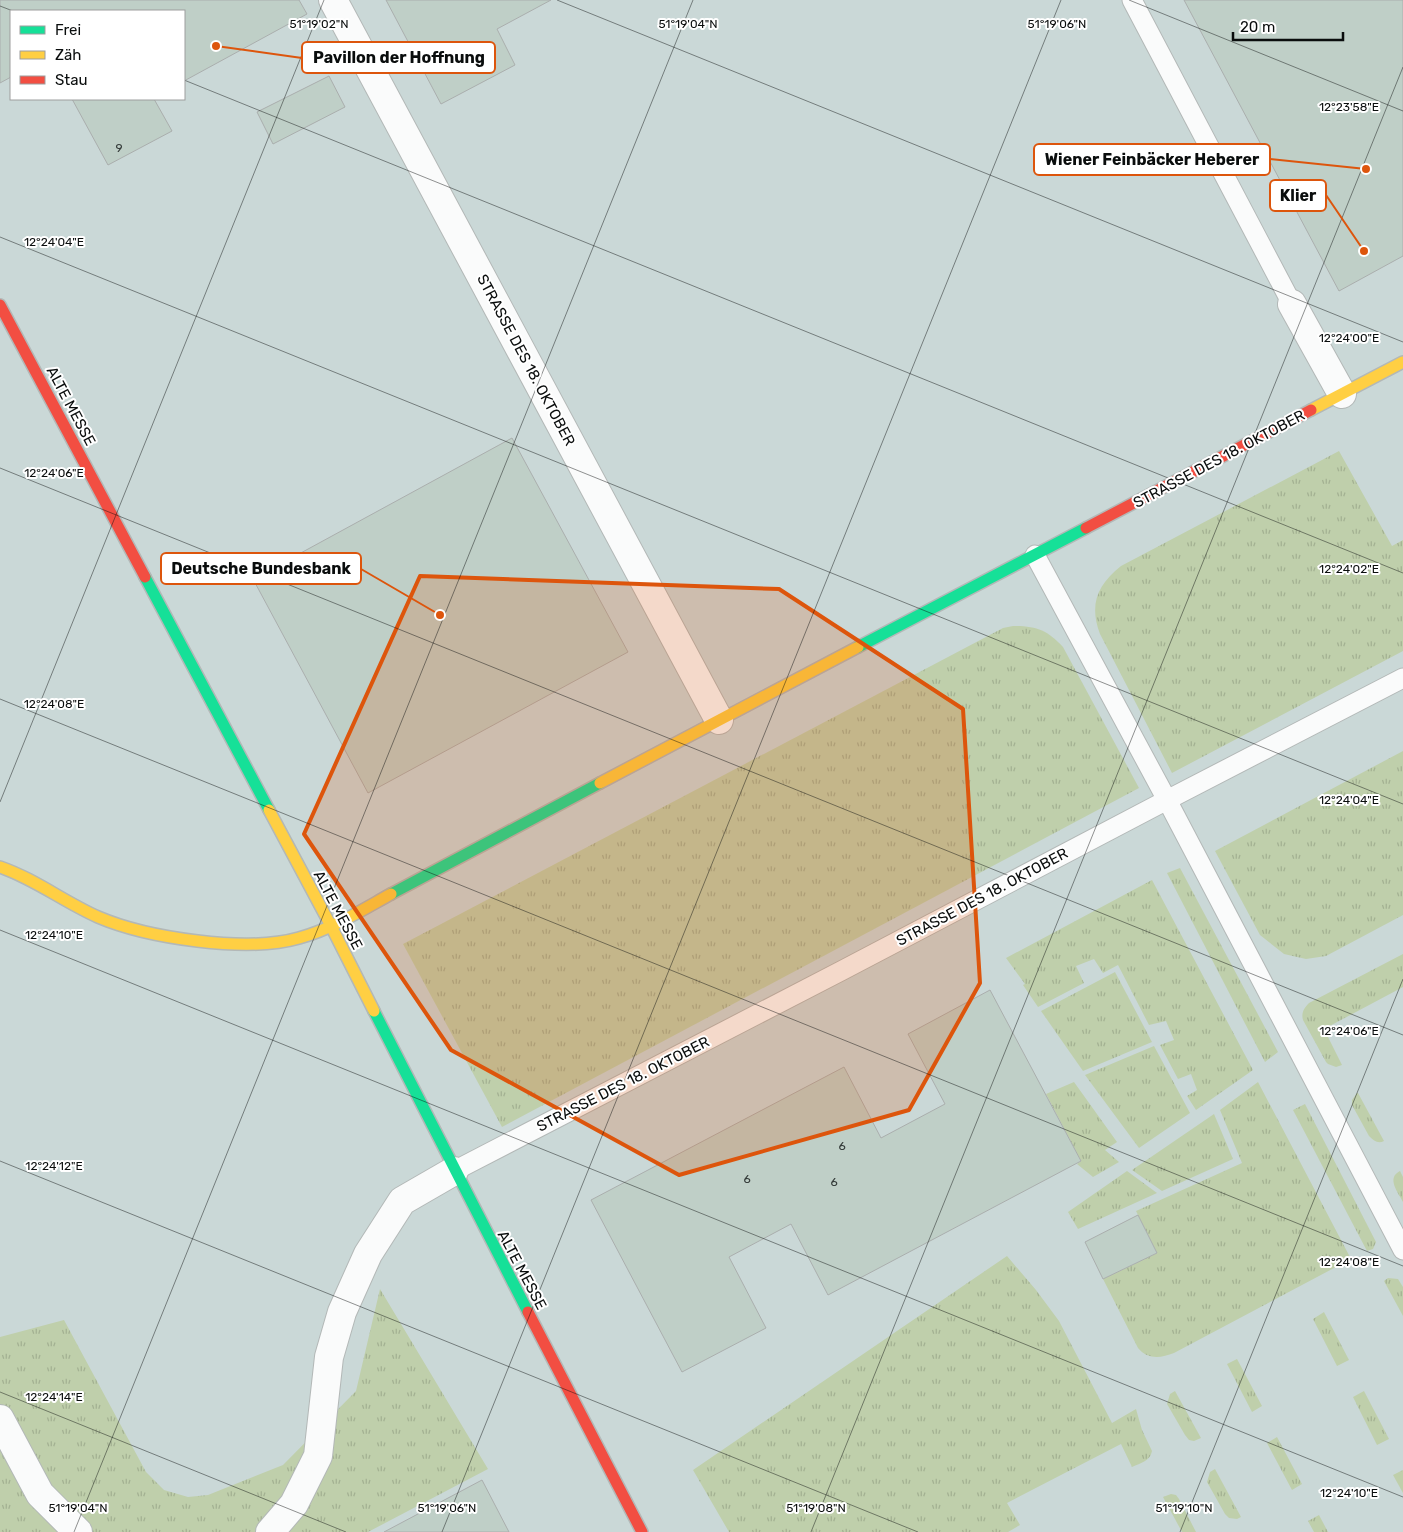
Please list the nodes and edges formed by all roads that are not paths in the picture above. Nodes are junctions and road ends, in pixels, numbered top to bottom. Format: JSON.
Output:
{"nodes":[{"id":1,"x":333,"y":0,"type":"edge"},
{"id":2,"x":1132,"y":0,"type":"edge"},
{"id":3,"x":1292,"y":304,"type":"joint"},
{"id":4,"x":0,"y":305,"type":"edge"},
{"id":5,"x":1403,"y":362,"type":"edge"},
{"id":6,"x":1342,"y":394,"type":"junction"},
{"id":7,"x":1035,"y":555,"type":"junction"},
{"id":8,"x":1403,"y":678,"type":"edge"},
{"id":9,"x":719,"y":720,"type":"junction"},
{"id":10,"x":1166,"y":800,"type":"junction"},
{"id":11,"x":0,"y":867,"type":"edge"},
{"id":12,"x":330,"y":926,"type":"junction"},
{"id":13,"x":454,"y":1171,"type":"junction"},
{"id":14,"x":1403,"y":1250,"type":"edge"},
{"id":15,"x":0,"y":1419,"type":"edge"},
{"id":16,"x":78,"y":1532,"type":"edge"},
{"id":17,"x":270,"y":1532,"type":"edge"},
{"id":18,"x":642,"y":1532,"type":"edge"}],
"edges":[{"from":1,"to":9,"type":"street","name":"STRASSE DES 18. OKTOBER"},
{"from":2,"to":3,"type":"lane"},
{"from":3,"to":6,"type":"street"},
{"from":4,"to":12,"type":"street","name":"ALTE MESSE"},
{"from":5,"to":6,"type":"street","name":"STRASSE DES 18. OKTOBER"},
{"from":6,"to":7,"type":"street","name":"STRASSE DES 18. OKTOBER"},
{"from":7,"to":9,"type":"street","name":"STRASSE DES 18. OKTOBER"},
{"from":7,"to":10,"type":"lane"},
{"from":8,"to":10,"type":"lane","name":"STRASSE DES 18. OKTOBER"},
{"from":9,"to":12,"type":"street","name":"STRASSE DES 18. OKTOBER"},
{"from":10,"to":13,"type":"lane","name":"STRASSE DES 18. OKTOBER"},
{"from":10,"to":14,"type":"lane"},
{"from":11,"to":12,"type":"street","name":"STRASSE DES 18. OKTOBER"},
{"from":12,"to":13,"type":"street","name":"ALTE MESSE"},
{"from":13,"to":17,"type":"street","name":"STRASSE DES 18. OKTOBER"},
{"from":13,"to":18,"type":"street","name":"ALTE MESSE"},
{"from":15,"to":16,"type":"street"}]}
